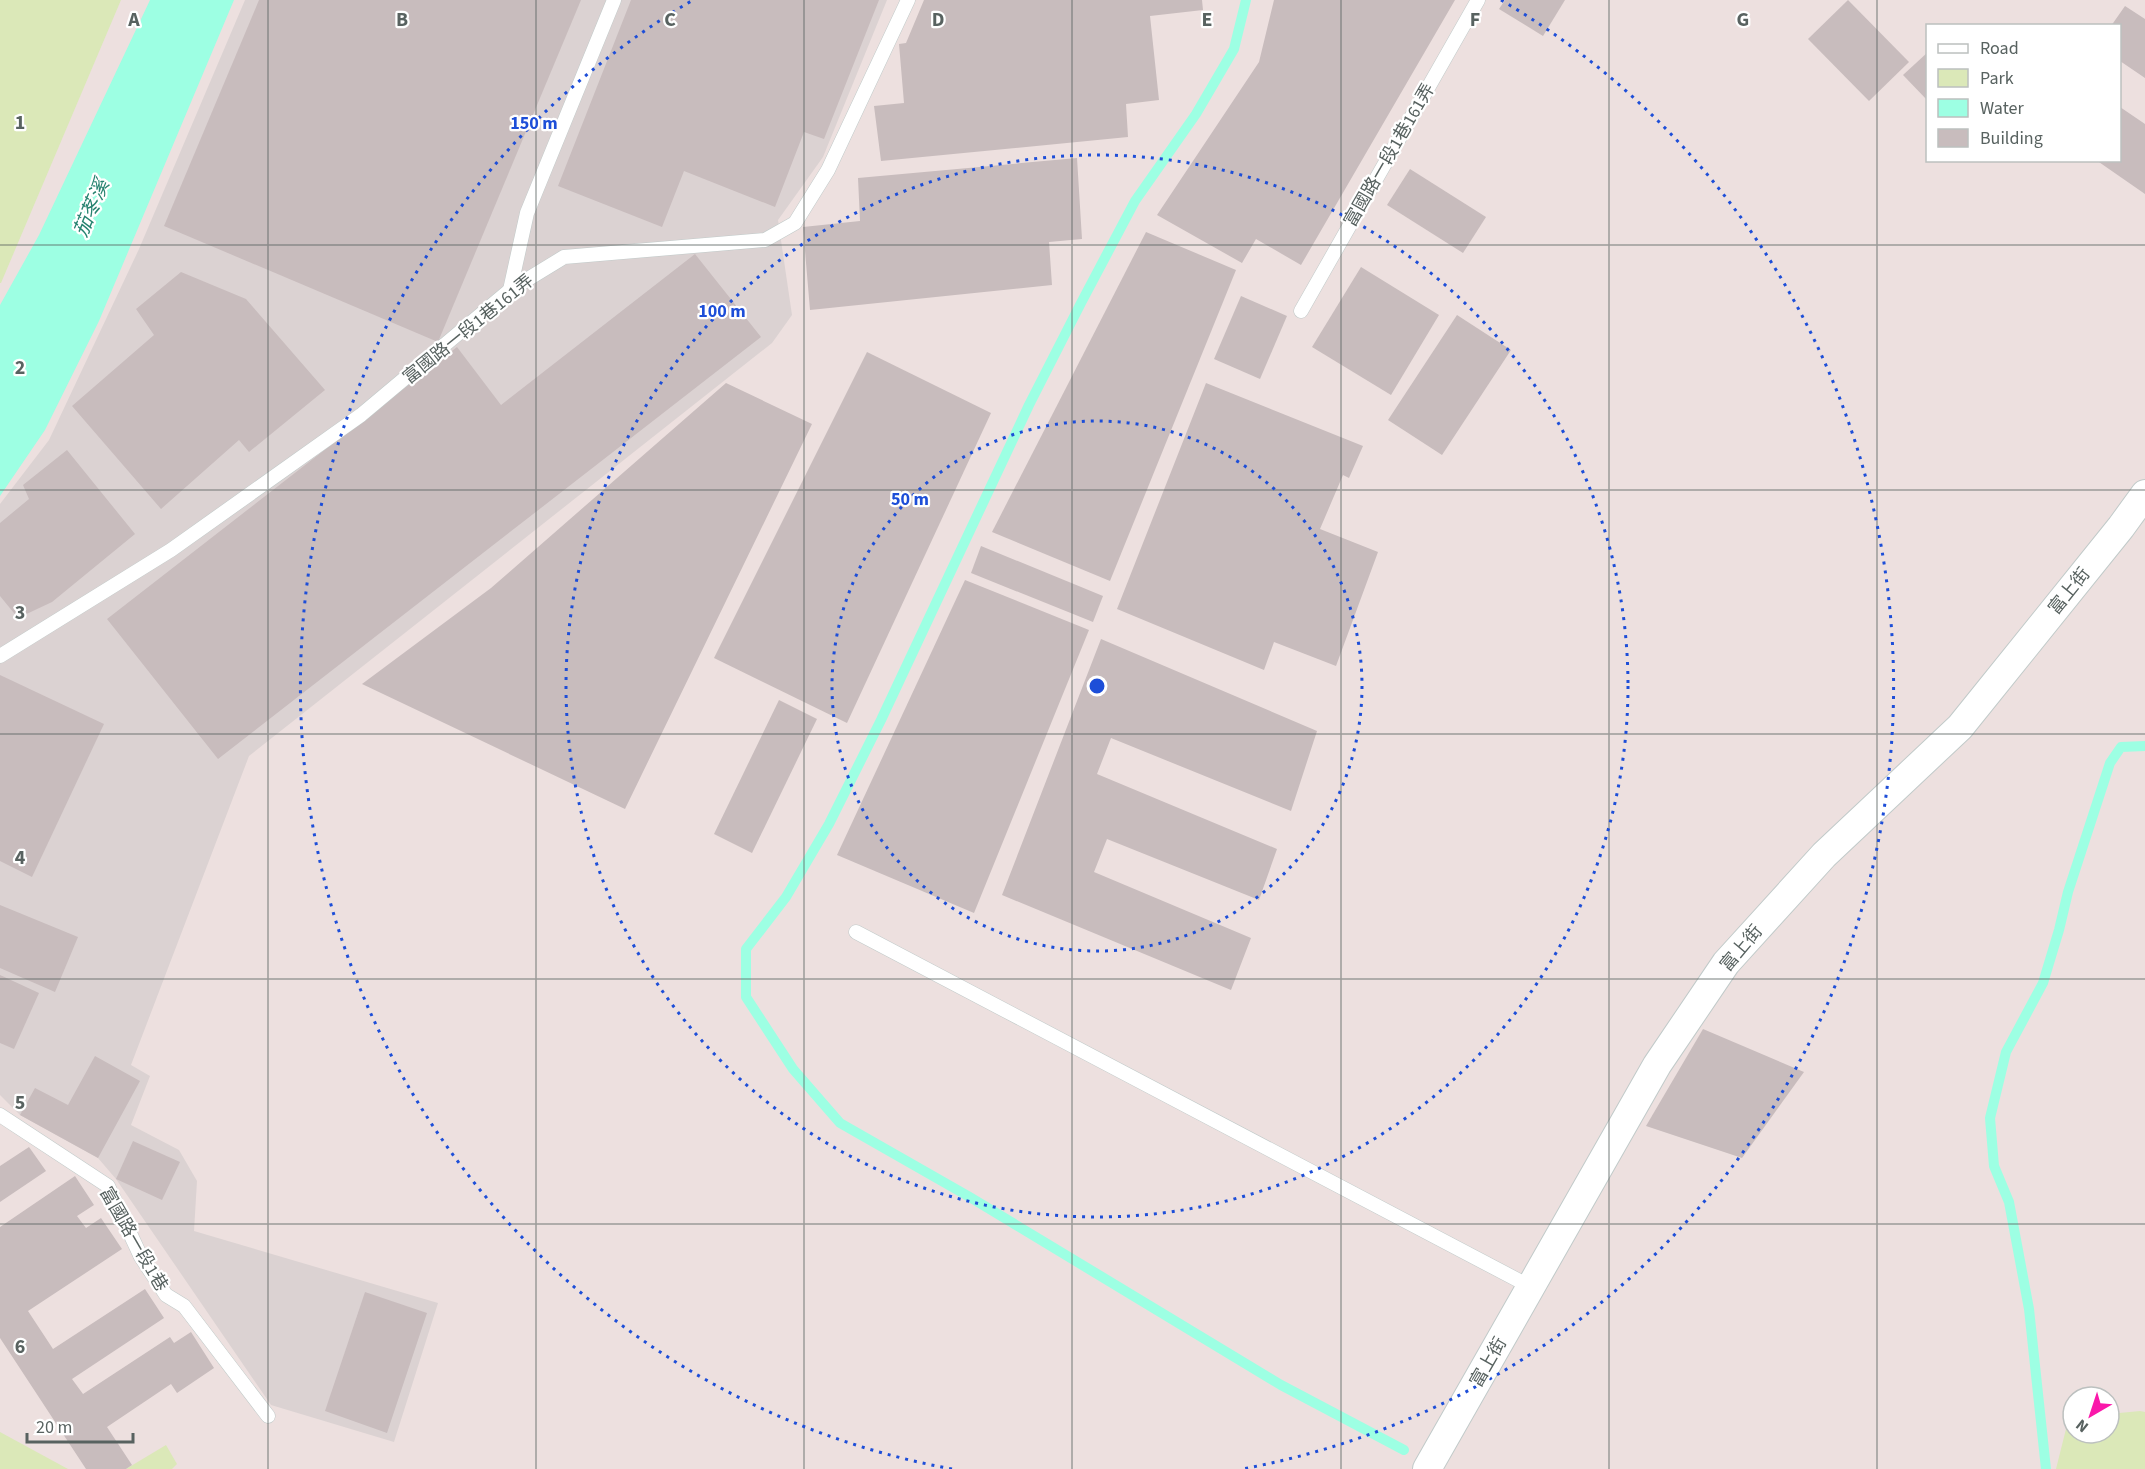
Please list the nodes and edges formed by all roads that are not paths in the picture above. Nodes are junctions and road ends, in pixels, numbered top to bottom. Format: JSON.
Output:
{"nodes":[{"id":1,"x":614,"y":0,"type":"edge"},
{"id":2,"x":908,"y":0,"type":"edge"},
{"id":3,"x":1478,"y":0,"type":"edge"},
{"id":4,"x":510,"y":290,"type":"junction"},
{"id":5,"x":1301,"y":311,"type":"dead end"},
{"id":6,"x":2145,"y":494,"type":"edge"},
{"id":7,"x":0,"y":656,"type":"edge"},
{"id":8,"x":856,"y":932,"type":"dead end"},
{"id":9,"x":0,"y":1115,"type":"edge"},
{"id":10,"x":1531,"y":1287,"type":"junction"},
{"id":11,"x":268,"y":1416,"type":"dead end"},
{"id":12,"x":1428,"y":1469,"type":"edge"}],
"edges":[{"from":1,"to":4,"type":"lane"},
{"from":2,"to":4,"type":"lane","name":"富國路一段1巷161弄"},
{"from":3,"to":5,"type":"lane","name":"富國路一段1巷161弄"},
{"from":4,"to":7,"type":"lane","name":"富國路一段1巷161弄"},
{"from":6,"to":10,"type":"street","name":"富上街"},
{"from":8,"to":10,"type":"lane"},
{"from":9,"to":11,"type":"lane","name":"富國路一段1巷"},
{"from":10,"to":12,"type":"street","name":"富上街"}]}
